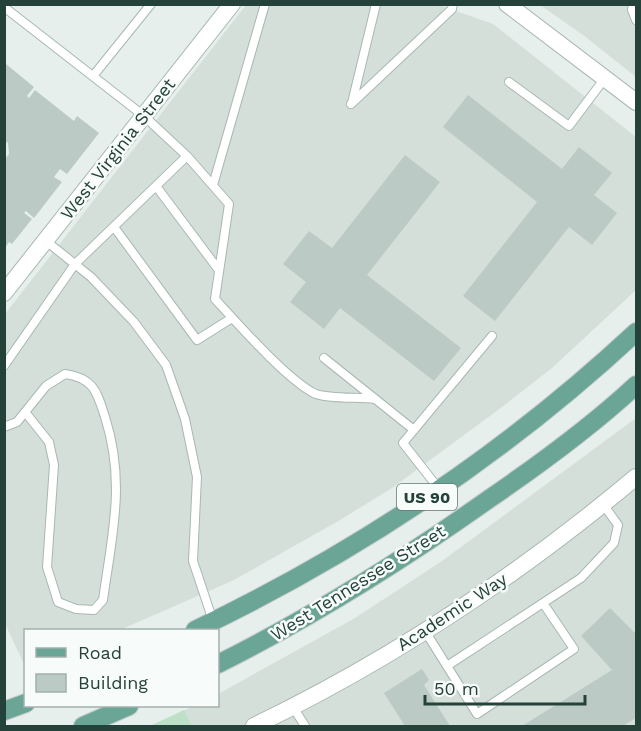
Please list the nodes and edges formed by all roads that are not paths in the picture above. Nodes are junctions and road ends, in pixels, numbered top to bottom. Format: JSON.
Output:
{"nodes":[{"id":1,"x":151,"y":4,"type":"edge"},
{"id":2,"x":231,"y":4,"type":"edge"},
{"id":3,"x":265,"y":4,"type":"edge"},
{"id":4,"x":375,"y":4,"type":"edge"},
{"id":5,"x":453,"y":4,"type":"edge"},
{"id":6,"x":507,"y":4,"type":"edge"},
{"id":7,"x":633,"y":4,"type":"edge"},
{"id":8,"x":4,"y":7,"type":"edge"},
{"id":9,"x":527,"y":11,"type":"edge"},
{"id":10,"x":636,"y":20,"type":"edge"},
{"id":11,"x":93,"y":76,"type":"junction"},
{"id":12,"x":605,"y":78,"type":"junction"},
{"id":13,"x":509,"y":82,"type":"dead end"},
{"id":14,"x":636,"y":102,"type":"edge"},
{"id":15,"x":144,"y":116,"type":"junction"},
{"id":16,"x":187,"y":156,"type":"junction"},
{"id":17,"x":213,"y":185,"type":"junction"},
{"id":18,"x":156,"y":186,"type":"junction"},
{"id":19,"x":114,"y":227,"type":"junction"},
{"id":20,"x":46,"y":241,"type":"junction"},
{"id":21,"x":75,"y":264,"type":"junction"},
{"id":22,"x":218,"y":269,"type":"junction"},
{"id":23,"x":4,"y":293,"type":"edge"},
{"id":24,"x":232,"y":318,"type":"junction"},
{"id":25,"x":636,"y":332,"type":"edge"},
{"id":26,"x":492,"y":336,"type":"dead end"},
{"id":27,"x":324,"y":358,"type":"dead end"},
{"id":28,"x":4,"y":366,"type":"edge"},
{"id":29,"x":636,"y":385,"type":"edge"},
{"id":30,"x":375,"y":399,"type":"junction"},
{"id":31,"x":25,"y":412,"type":"junction"},
{"id":32,"x":4,"y":427,"type":"edge"},
{"id":33,"x":414,"y":430,"type":"junction"},
{"id":34,"x":636,"y":477,"type":"edge"},
{"id":35,"x":439,"y":489,"type":"junction"},
{"id":36,"x":603,"y":504,"type":"junction"},
{"id":37,"x":543,"y":603,"type":"junction"},
{"id":38,"x":214,"y":621,"type":"junction"},
{"id":39,"x":197,"y":629,"type":"edge"},
{"id":40,"x":425,"y":631,"type":"junction"},
{"id":41,"x":219,"y":663,"type":"edge"},
{"id":42,"x":447,"y":666,"type":"junction"},
{"id":43,"x":24,"y":703,"type":"edge"},
{"id":44,"x":125,"y":707,"type":"edge"},
{"id":45,"x":293,"y":707,"type":"junction"},
{"id":46,"x":4,"y":711,"type":"edge"},
{"id":47,"x":83,"y":726,"type":"edge"},
{"id":48,"x":254,"y":726,"type":"edge"},
{"id":49,"x":305,"y":726,"type":"edge"}],
"edges":[{"from":1,"to":11,"type":"lane"},
{"from":2,"to":15,"type":"street","name":"West Virginia Street"},
{"from":3,"to":17,"type":"lane"},
{"from":4,"to":5,"type":"lane"},
{"from":6,"to":9,"type":"street"},
{"from":7,"to":10,"type":"lane"},
{"from":8,"to":11,"type":"lane"},
{"from":9,"to":12,"type":"street"},
{"from":11,"to":15,"type":"lane"},
{"from":12,"to":13,"type":"lane"},
{"from":12,"to":14,"type":"street"},
{"from":15,"to":16,"type":"lane"},
{"from":15,"to":20,"type":"street","name":"West Virginia Street"},
{"from":16,"to":17,"type":"lane"},
{"from":16,"to":18,"type":"lane"},
{"from":17,"to":22,"type":"lane"},
{"from":18,"to":19,"type":"lane"},
{"from":18,"to":22,"type":"lane"},
{"from":19,"to":21,"type":"lane"},
{"from":19,"to":24,"type":"lane"},
{"from":20,"to":21,"type":"lane"},
{"from":20,"to":23,"type":"street","name":"West Virginia Street"},
{"from":21,"to":28,"type":"lane"},
{"from":21,"to":38,"type":"lane"},
{"from":22,"to":24,"type":"lane"},
{"from":24,"to":30,"type":"lane"},
{"from":25,"to":35,"type":"main road","name":"West Tennessee Street","number":"US 90"},
{"from":26,"to":33,"type":"lane"},
{"from":27,"to":30,"type":"lane"},
{"from":29,"to":41,"type":"main road","name":"West Tennessee Street","number":"US 90"},
{"from":30,"to":33,"type":"lane"},
{"from":31,"to":31,"type":"lane"},
{"from":31,"to":32,"type":"lane"},
{"from":33,"to":35,"type":"lane"},
{"from":34,"to":36,"type":"street","name":"Academic Way"},
{"from":35,"to":38,"type":"main road","name":"West Tennessee Street","number":"US 90"},
{"from":36,"to":37,"type":"lane"},
{"from":36,"to":40,"type":"street","name":"Academic Way"},
{"from":37,"to":42,"type":"lane"},
{"from":37,"to":42,"type":"lane"},
{"from":38,"to":39,"type":"main road","name":"West Tennessee Street","number":"US 90"},
{"from":40,"to":42,"type":"lane"},
{"from":40,"to":45,"type":"street","name":"Academic Way"},
{"from":43,"to":46,"type":"main road"},
{"from":44,"to":47,"type":"main road"},
{"from":45,"to":48,"type":"street","name":"Academic Way"},
{"from":45,"to":49,"type":"lane"}]}
